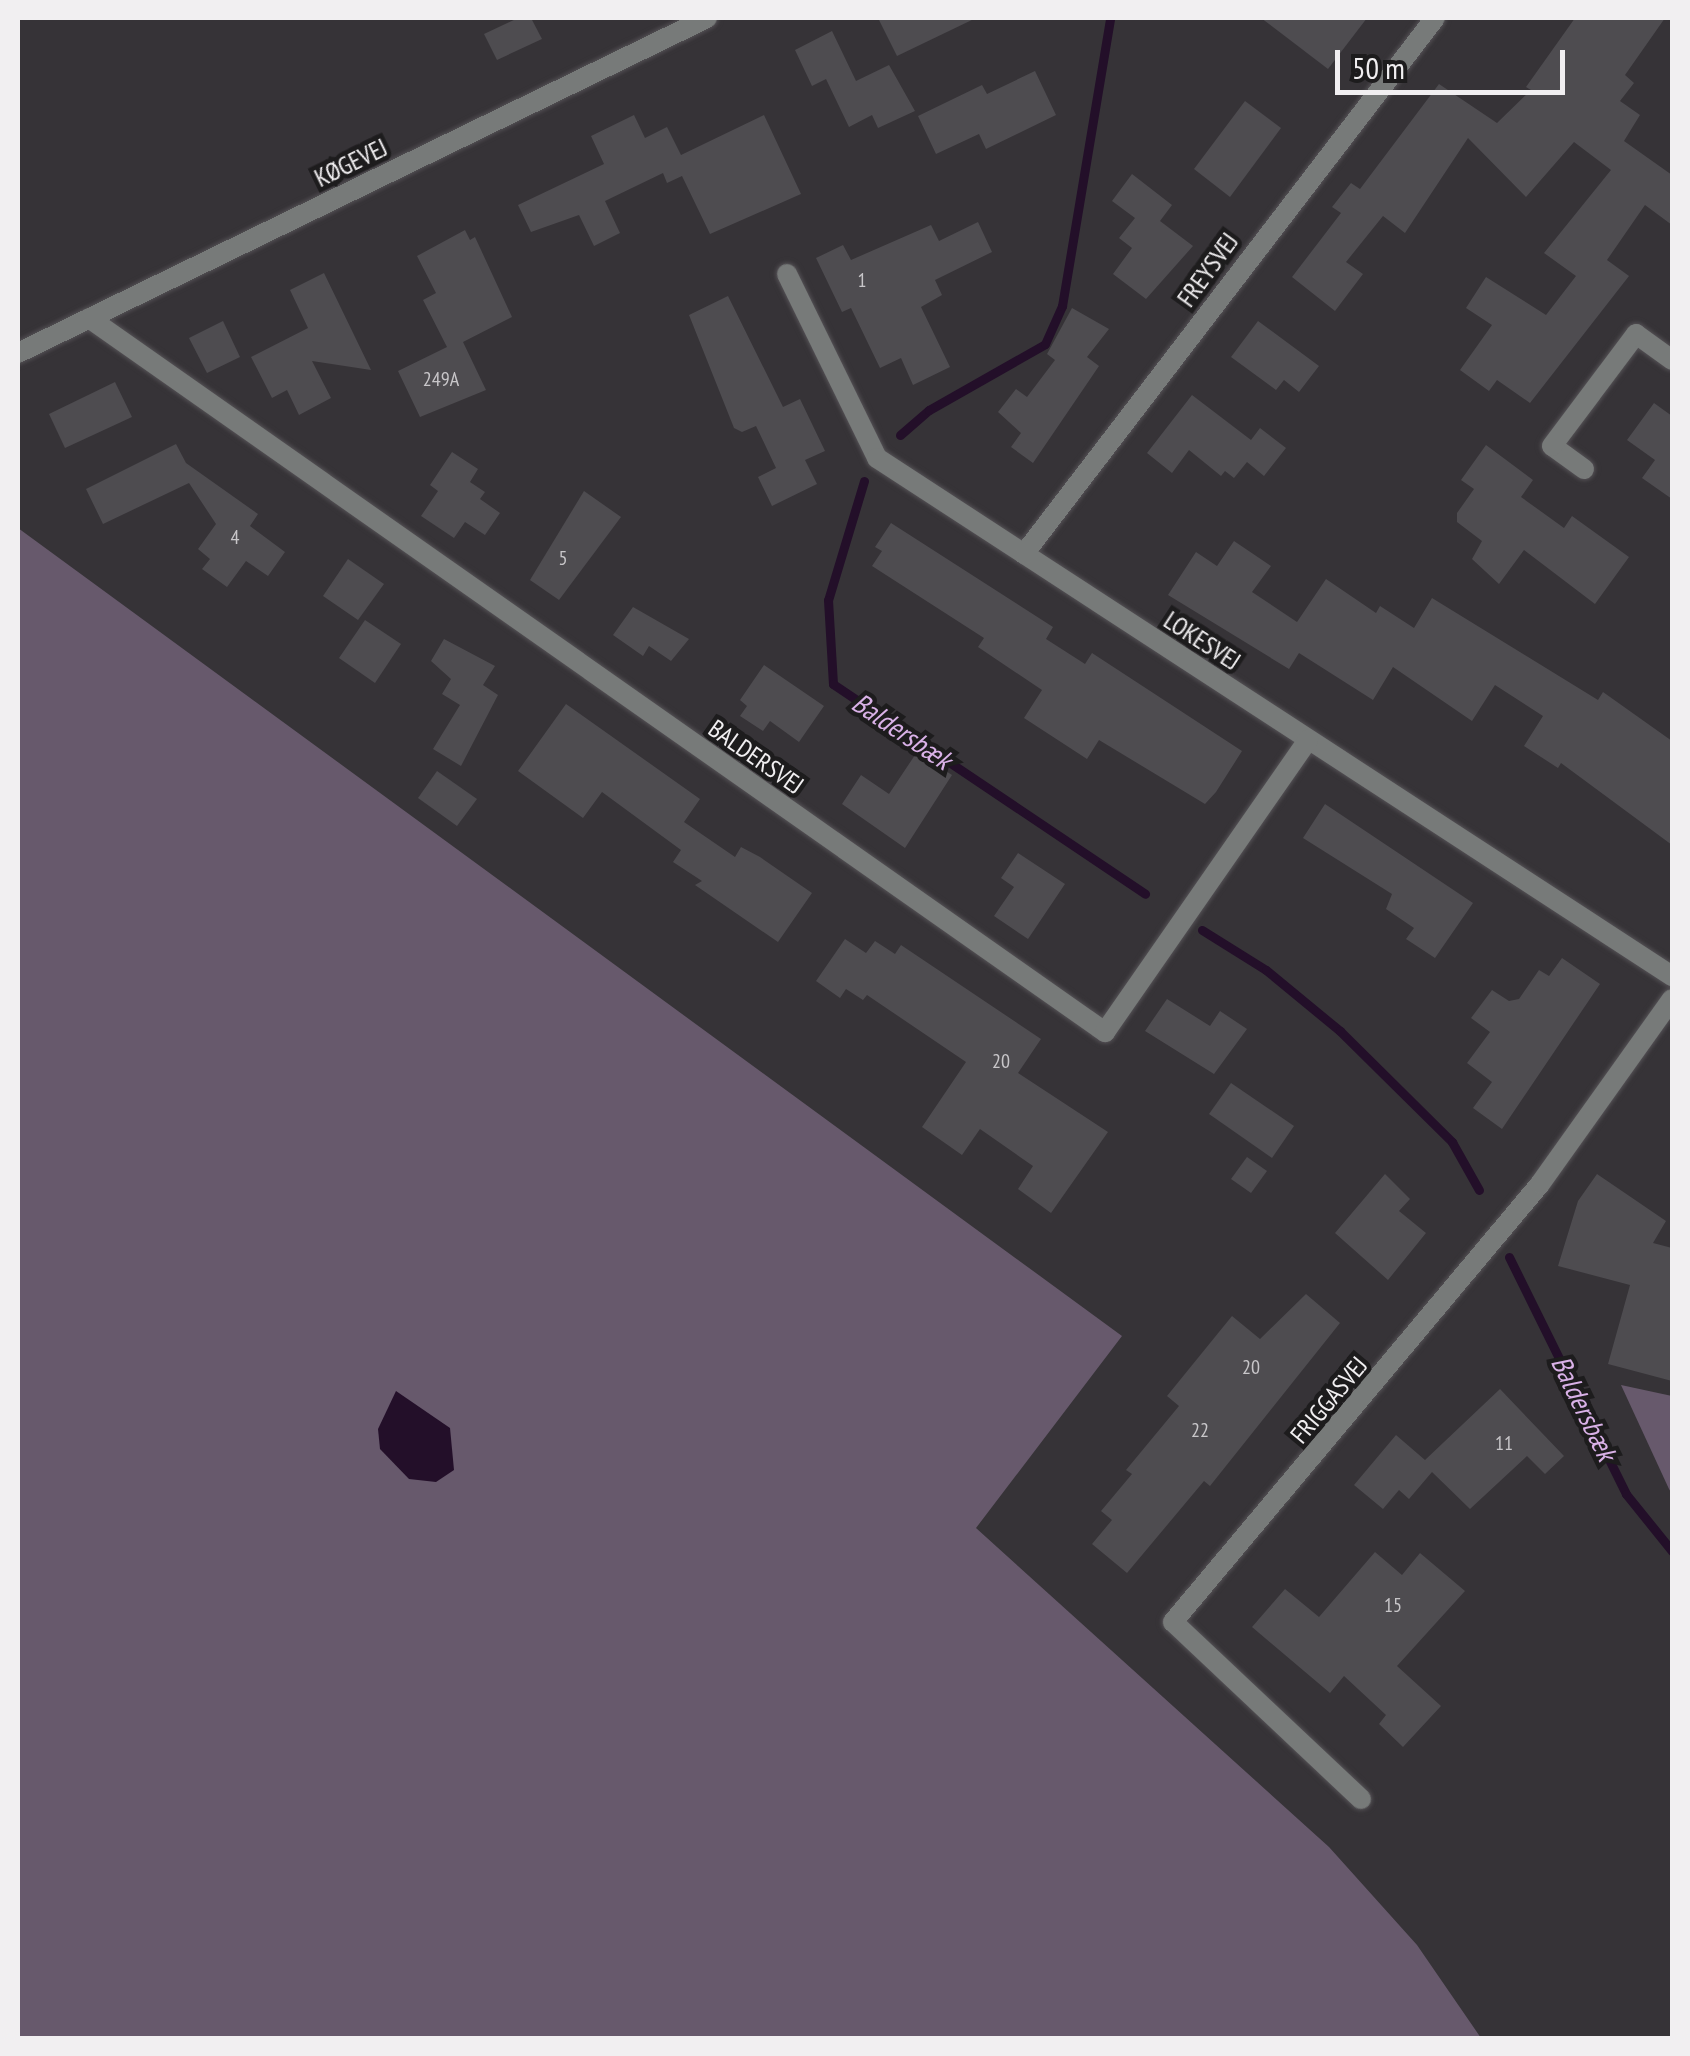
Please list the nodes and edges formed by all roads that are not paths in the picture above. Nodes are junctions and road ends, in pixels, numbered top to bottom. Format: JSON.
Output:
{"nodes":[{"id":1,"x":707,"y":18,"type":"edge"},
{"id":2,"x":1435,"y":18,"type":"edge"},
{"id":3,"x":787,"y":274,"type":"dead end"},
{"id":4,"x":88,"y":318,"type":"junction"},
{"id":5,"x":18,"y":353,"type":"edge"},
{"id":6,"x":1672,"y":360,"type":"edge"},
{"id":7,"x":1584,"y":470,"type":"dead end"},
{"id":8,"x":1024,"y":554,"type":"junction"},
{"id":9,"x":1308,"y":740,"type":"junction"},
{"id":10,"x":1672,"y":976,"type":"edge"},
{"id":11,"x":1672,"y":998,"type":"edge"},
{"id":12,"x":1361,"y":1799,"type":"dead end"}],
"edges":[{"from":1,"to":4,"type":"street","name":"KØGEVEJ"},
{"from":2,"to":8,"type":"street","name":"FREYSVEJ"},
{"from":3,"to":8,"type":"street","name":"LOKESVEJ"},
{"from":4,"to":5,"type":"street","name":"KØGEVEJ"},
{"from":4,"to":9,"type":"street","name":"BALDERSVEJ"},
{"from":6,"to":7,"type":"street"},
{"from":8,"to":9,"type":"street","name":"LOKESVEJ"},
{"from":9,"to":10,"type":"street","name":"LOKESVEJ"},
{"from":11,"to":12,"type":"street","name":"FRIGGASVEJ"}]}
